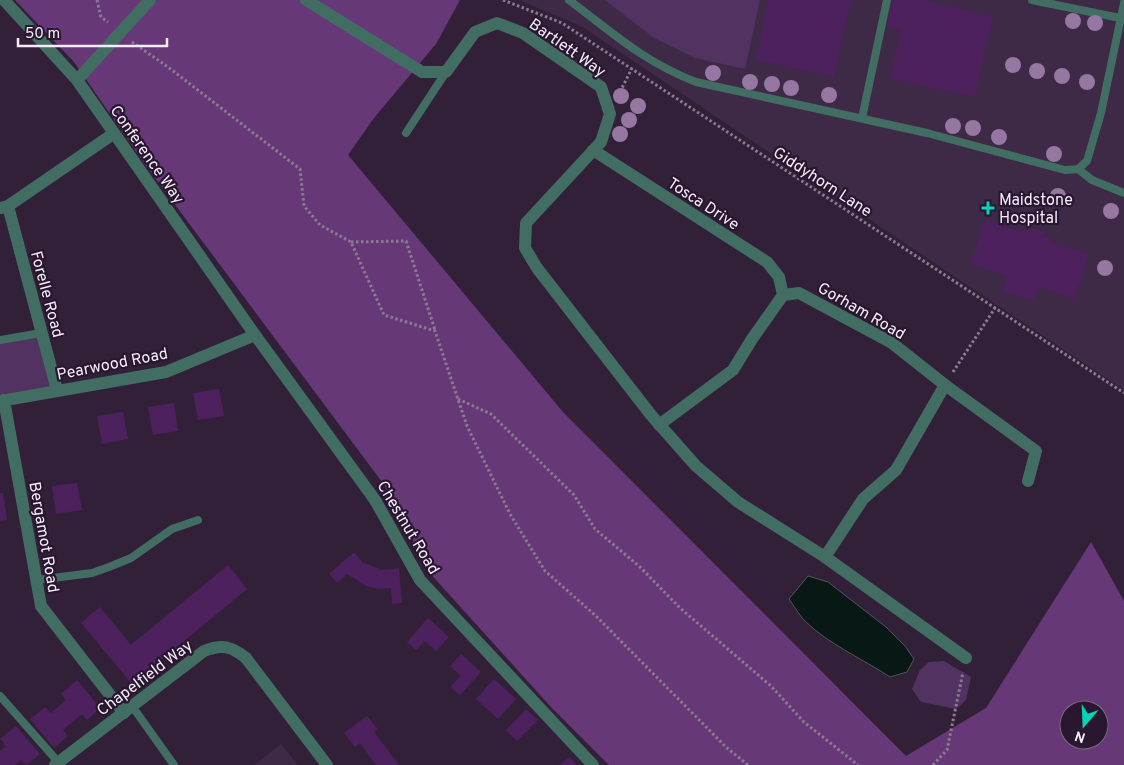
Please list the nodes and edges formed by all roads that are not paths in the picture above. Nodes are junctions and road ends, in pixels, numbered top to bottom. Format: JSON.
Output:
{"nodes":[{"id":1,"x":150,"y":0,"type":"edge"},
{"id":2,"x":306,"y":0,"type":"edge"},
{"id":3,"x":570,"y":0,"type":"edge"},
{"id":4,"x":585,"y":0,"type":"edge"},
{"id":5,"x":887,"y":0,"type":"edge"},
{"id":6,"x":1032,"y":0,"type":"edge"},
{"id":7,"x":4,"y":3,"type":"edge"},
{"id":8,"x":1124,"y":3,"type":"edge"},
{"id":9,"x":580,"y":8,"type":"junction"},
{"id":10,"x":1120,"y":18,"type":"junction"},
{"id":11,"x":446,"y":72,"type":"junction"},
{"id":12,"x":77,"y":80,"type":"junction"},
{"id":13,"x":862,"y":118,"type":"junction"},
{"id":14,"x":406,"y":133,"type":"dead end"},
{"id":15,"x":113,"y":134,"type":"junction"},
{"id":16,"x":593,"y":150,"type":"junction"},
{"id":17,"x":1078,"y":169,"type":"junction"},
{"id":18,"x":1124,"y":193,"type":"edge"},
{"id":19,"x":4,"y":207,"type":"edge"},
{"id":20,"x":783,"y":295,"type":"junction"},
{"id":21,"x":41,"y":333,"type":"junction"},
{"id":22,"x":255,"y":335,"type":"junction"},
{"id":23,"x":0,"y":340,"type":"edge"},
{"id":24,"x":944,"y":385,"type":"junction"},
{"id":25,"x":57,"y":390,"type":"junction"},
{"id":26,"x":2,"y":401,"type":"edge"},
{"id":27,"x":659,"y":424,"type":"junction"},
{"id":28,"x":1028,"y":481,"type":"dead end"},
{"id":29,"x":198,"y":520,"type":"dead end"},
{"id":30,"x":825,"y":557,"type":"junction"},
{"id":31,"x":37,"y":580,"type":"junction"},
{"id":32,"x":966,"y":658,"type":"road end"},
{"id":33,"x":0,"y":696,"type":"edge"},
{"id":34,"x":128,"y":709,"type":"junction"},
{"id":35,"x":57,"y":764,"type":"edge"},
{"id":36,"x":174,"y":765,"type":"edge"},
{"id":37,"x":327,"y":765,"type":"edge"},
{"id":38,"x":593,"y":765,"type":"edge"}],
"edges":[{"from":1,"to":12,"type":"street"},
{"from":2,"to":11,"type":"street"},
{"from":3,"to":9,"type":"lane"},
{"from":4,"to":9,"type":"lane"},
{"from":5,"to":13,"type":"lane"},
{"from":6,"to":10,"type":"lane"},
{"from":7,"to":12,"type":"street","name":"Conference Way"},
{"from":8,"to":10,"type":"lane"},
{"from":9,"to":13,"type":"lane"},
{"from":10,"to":17,"type":"lane"},
{"from":11,"to":14,"type":"lane"},
{"from":11,"to":16,"type":"street","name":"Bartlett Way"},
{"from":12,"to":15,"type":"street","name":"Conference Way"},
{"from":13,"to":17,"type":"lane"},
{"from":15,"to":19,"type":"street"},
{"from":15,"to":22,"type":"street","name":"Conference Way"},
{"from":16,"to":20,"type":"street","name":"Tosca Drive"},
{"from":16,"to":27,"type":"street","name":"Bartlett Way"},
{"from":17,"to":18,"type":"lane"},
{"from":19,"to":21,"type":"street","name":"Forelle Road"},
{"from":20,"to":24,"type":"street","name":"Gorham Road"},
{"from":20,"to":27,"type":"street"},
{"from":21,"to":23,"type":"lane"},
{"from":21,"to":25,"type":"street","name":"Forelle Road"},
{"from":22,"to":25,"type":"street","name":"Pearwood Road"},
{"from":22,"to":38,"type":"street","name":"Chestnut Road"},
{"from":24,"to":28,"type":"street","name":"Gorham Road"},
{"from":24,"to":30,"type":"street"},
{"from":25,"to":26,"type":"street","name":"Pearwood Road"},
{"from":26,"to":31,"type":"street","name":"Bergamot Road"},
{"from":27,"to":30,"type":"street","name":"Bartlett Way"},
{"from":29,"to":31,"type":"lane"},
{"from":30,"to":32,"type":"street","name":"Bartlett Way"},
{"from":31,"to":34,"type":"street","name":"Bergamot Road"},
{"from":33,"to":35,"type":"lane"},
{"from":34,"to":35,"type":"street","name":"Chapelfield Way"},
{"from":34,"to":36,"type":"lane"},
{"from":34,"to":37,"type":"street","name":"Chapelfield Way"}]}
